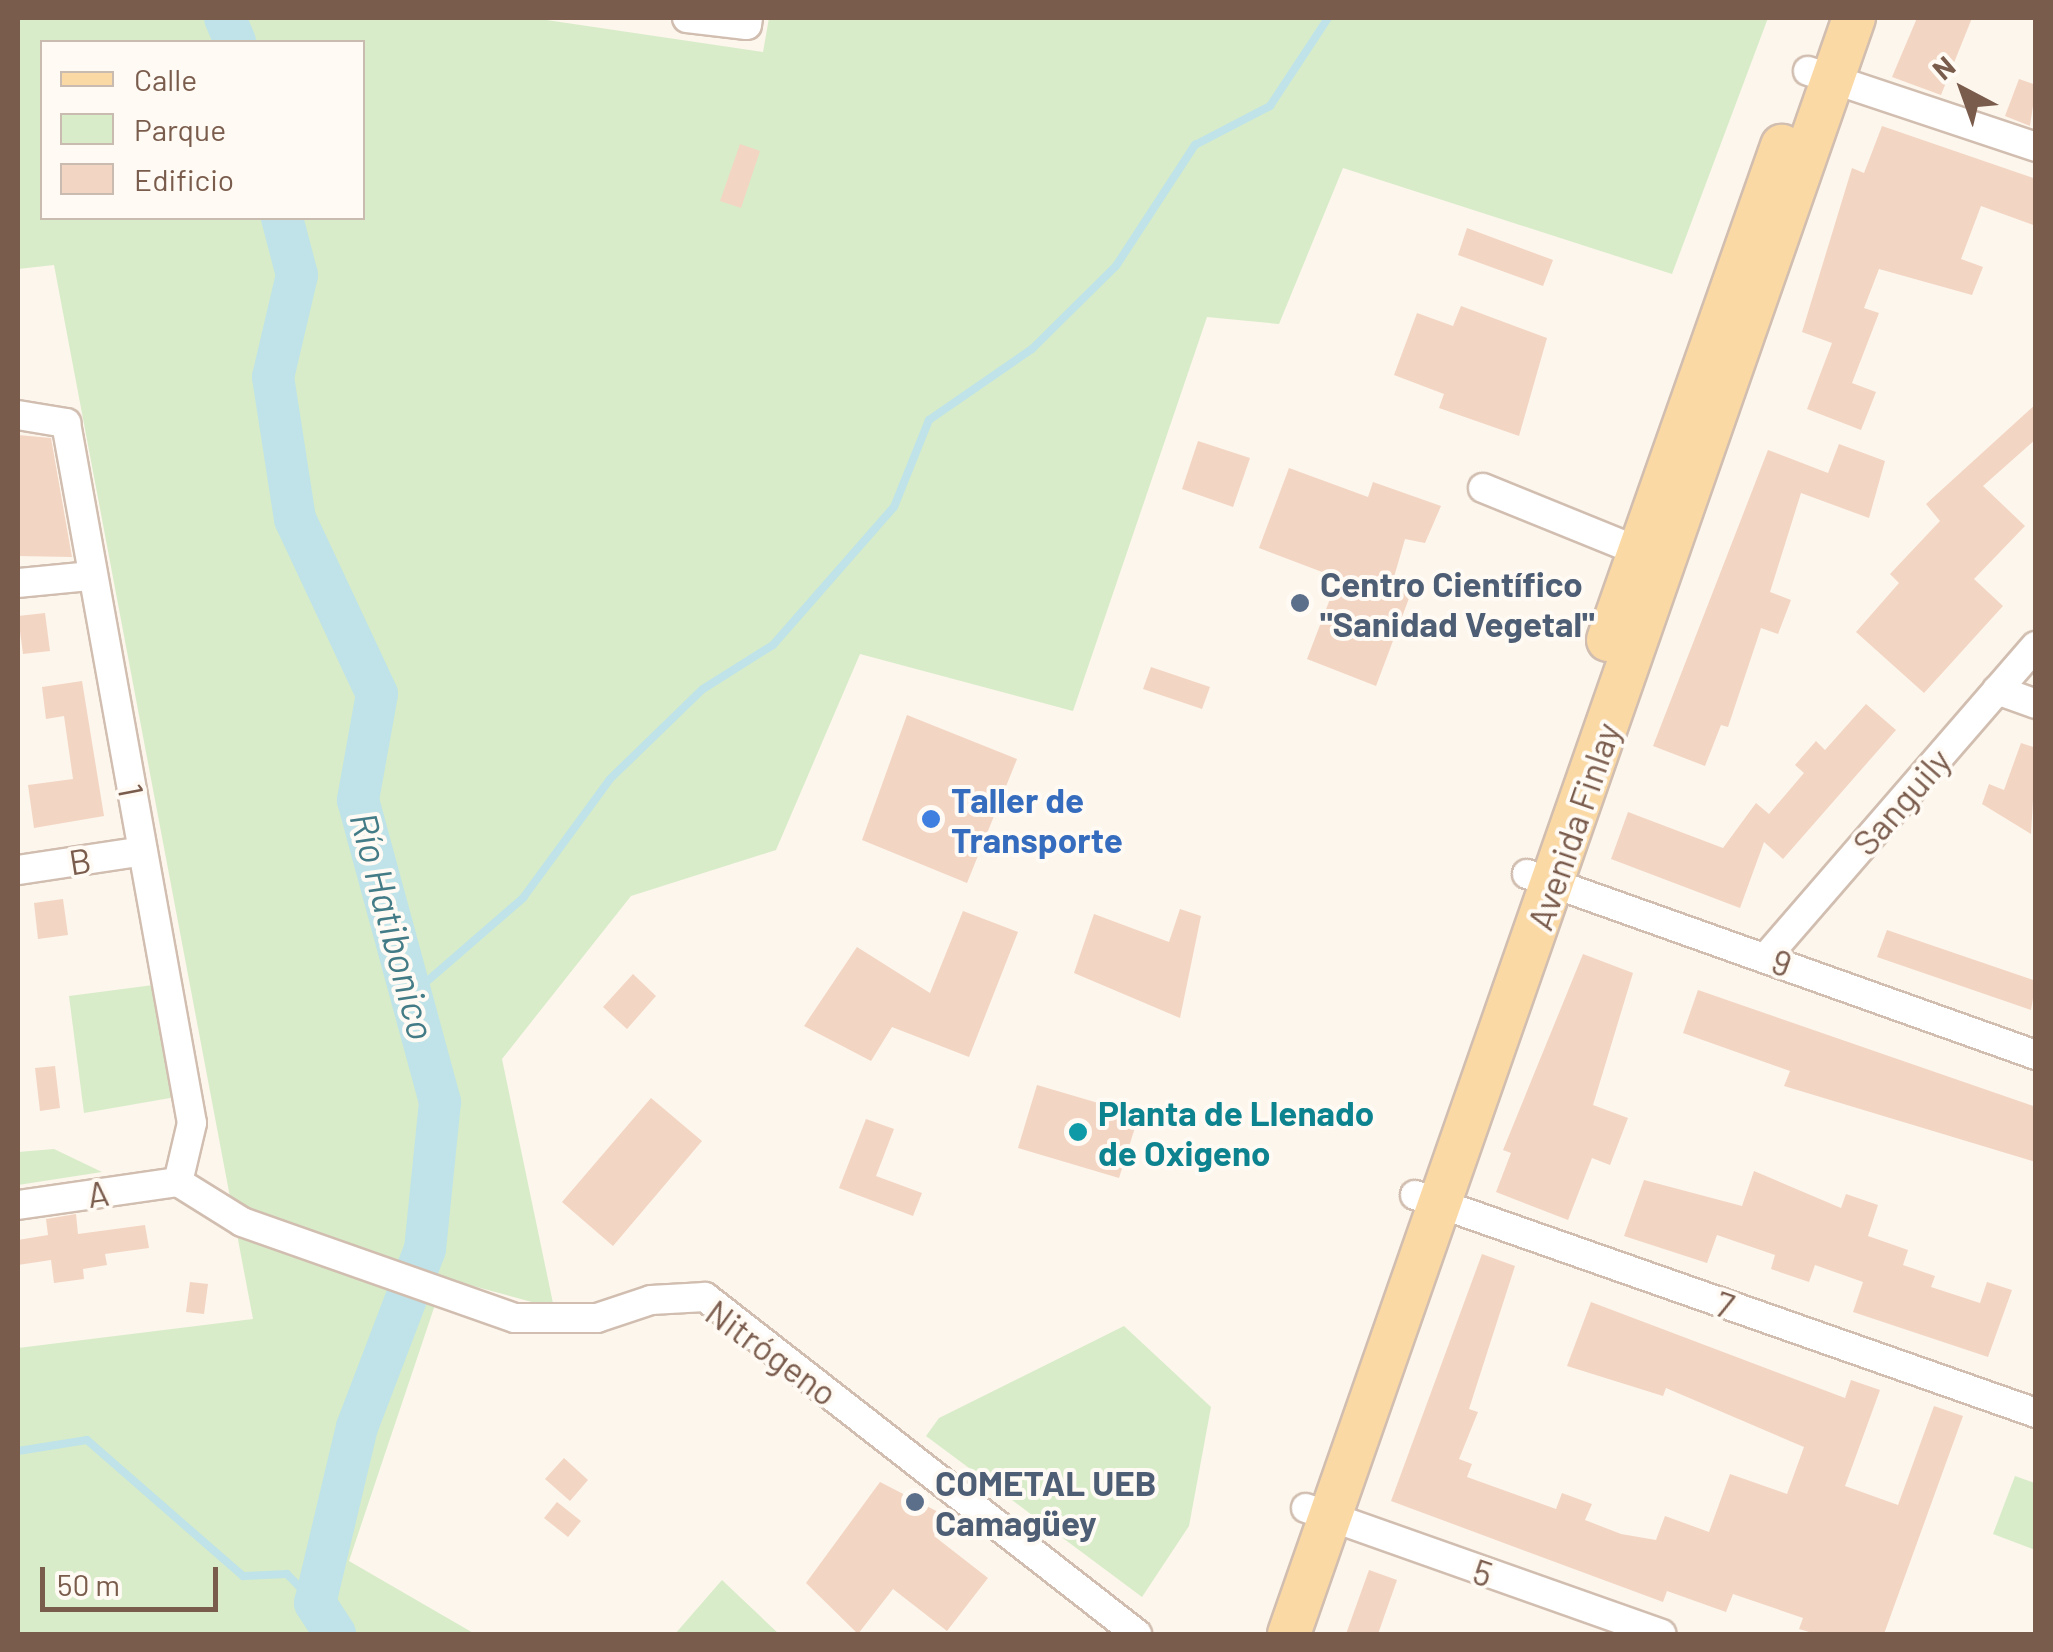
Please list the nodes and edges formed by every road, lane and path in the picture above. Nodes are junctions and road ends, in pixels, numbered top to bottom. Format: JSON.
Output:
{"nodes":[{"id":1,"x":687,"y":18,"type":"edge"},
{"id":2,"x":1826,"y":18,"type":"edge"},
{"id":3,"x":1854,"y":18,"type":"edge"},
{"id":4,"x":748,"y":21,"type":"edge"},
{"id":5,"x":1822,"y":76,"type":"junction"},
{"id":6,"x":2036,"y":148,"type":"edge"},
{"id":7,"x":30,"y":414,"type":"edge"},
{"id":8,"x":1482,"y":488,"type":"dead end"},
{"id":9,"x":1650,"y":555,"type":"junction"},
{"id":10,"x":91,"y":576,"type":"junction"},
{"id":11,"x":18,"y":583,"type":"edge"},
{"id":12,"x":2036,"y":646,"type":"edge"},
{"id":13,"x":1997,"y":690,"type":"junction"},
{"id":14,"x":2036,"y":704,"type":"edge"},
{"id":15,"x":143,"y":851,"type":"junction"},
{"id":16,"x":18,"y":870,"type":"edge"},
{"id":17,"x":1541,"y":878,"type":"junction"},
{"id":18,"x":1767,"y":956,"type":"junction"},
{"id":19,"x":2036,"y":1054,"type":"edge"},
{"id":20,"x":178,"y":1182,"type":"junction"},
{"id":21,"x":1428,"y":1199,"type":"junction"},
{"id":22,"x":18,"y":1204,"type":"edge"},
{"id":23,"x":2036,"y":1412,"type":"edge"},
{"id":24,"x":1319,"y":1512,"type":"junction"},
{"id":25,"x":1138,"y":1634,"type":"edge"},
{"id":26,"x":1261,"y":1634,"type":"edge"},
{"id":27,"x":1289,"y":1634,"type":"edge"},
{"id":28,"x":1661,"y":1634,"type":"edge"}],
"edges":[{"from":1,"to":4,"type":"street"},
{"from":2,"to":5,"type":"main road","name":"Avenida Finlay"},
{"from":3,"to":5,"type":"main road","name":"Avenida Finlay"},
{"from":5,"to":6,"type":"street"},
{"from":5,"to":9,"type":"main road","name":"Avenida Finlay"},
{"from":7,"to":10,"type":"street","name":"1"},
{"from":8,"to":9,"type":"street"},
{"from":9,"to":17,"type":"main road","name":"Avenida Finlay"},
{"from":10,"to":11,"type":"street"},
{"from":10,"to":15,"type":"street","name":"1"},
{"from":12,"to":13,"type":"street","name":"Sanguily"},
{"from":13,"to":14,"type":"street"},
{"from":13,"to":18,"type":"street","name":"Sanguily"},
{"from":15,"to":16,"type":"street","name":"B"},
{"from":15,"to":20,"type":"street","name":"1"},
{"from":17,"to":18,"type":"street","name":"9"},
{"from":17,"to":21,"type":"main road","name":"Avenida Finlay"},
{"from":18,"to":19,"type":"street","name":"9"},
{"from":20,"to":22,"type":"street","name":"A"},
{"from":20,"to":25,"type":"street","name":"Nitrógeno"},
{"from":21,"to":23,"type":"street","name":"7"},
{"from":21,"to":24,"type":"main road","name":"Avenida Finlay"},
{"from":24,"to":26,"type":"main road","name":"Avenida Finlay"},
{"from":24,"to":27,"type":"main road","name":"Avenida Finlay"},
{"from":24,"to":28,"type":"street","name":"5"}]}
